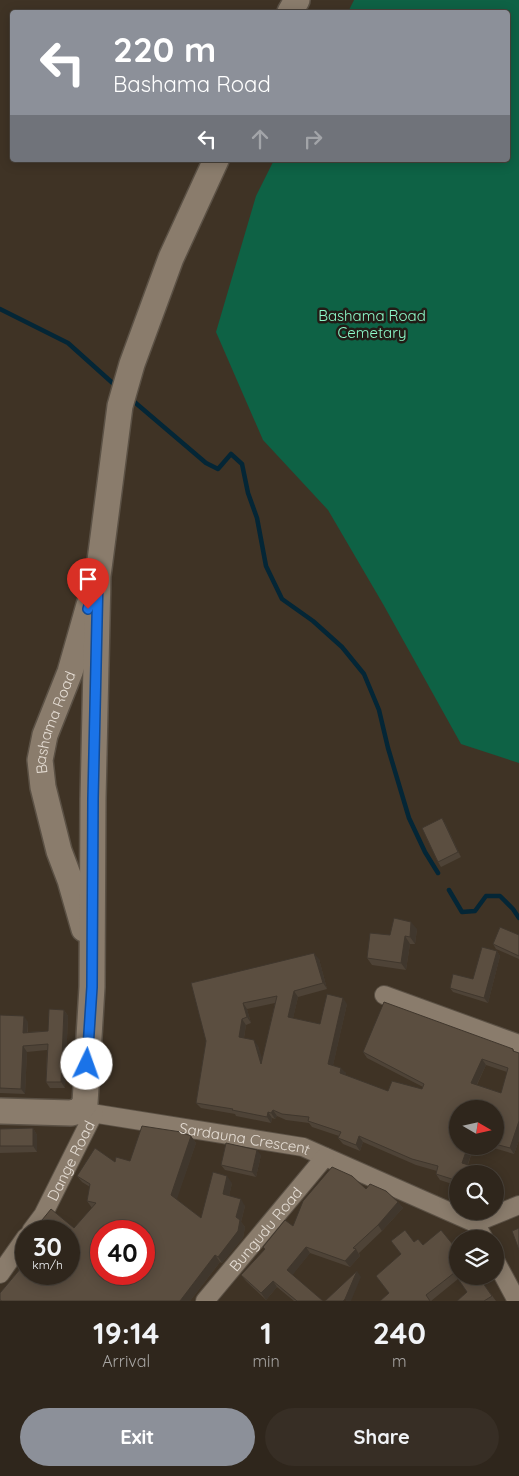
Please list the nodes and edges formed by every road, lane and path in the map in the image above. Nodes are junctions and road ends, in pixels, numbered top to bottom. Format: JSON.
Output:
{"nodes":[{"id":1,"x":215,"y":162,"type":"edge"},
{"id":2,"x":98,"y":576,"type":"junction"},
{"id":3,"x":92,"y":955,"type":"junction"},
{"id":4,"x":384,"y":995,"type":"dead end"},
{"id":5,"x":519,"y":1044,"type":"edge"},
{"id":6,"x":0,"y":1110,"type":"edge"},
{"id":7,"x":87,"y":1112,"type":"junction"},
{"id":8,"x":325,"y":1157,"type":"junction"},
{"id":9,"x":519,"y":1205,"type":"edge"},
{"id":10,"x":39,"y":1220,"type":"edge"},
{"id":11,"x":478,"y":1230,"type":"edge"},
{"id":12,"x":482,"y":1230,"type":"edge"},
{"id":13,"x":15,"y":1253,"type":"edge"},
{"id":14,"x":0,"y":1274,"type":"edge"},
{"id":15,"x":504,"y":1277,"type":"edge"},
{"id":16,"x":205,"y":1301,"type":"edge"},
{"id":17,"x":517,"y":1301,"type":"edge"}],
"edges":[{"from":1,"to":2,"type":"street","name":"Bashama Road"},
{"from":2,"to":3,"type":"street","name":"Bashama Road"},
{"from":2,"to":3,"type":"street","name":"Bashama Road"},
{"from":3,"to":7,"type":"street","name":"Bashama Road"},
{"from":4,"to":5,"type":"street"},
{"from":6,"to":7,"type":"street","name":"Sardauna Crescent"},
{"from":7,"to":8,"type":"street","name":"Sardauna Crescent"},
{"from":7,"to":10,"type":"street","name":"Dange Road"},
{"from":8,"to":11,"type":"street","name":"Sardauna Crescent"},
{"from":8,"to":16,"type":"street","name":"Bungudu Road"},
{"from":9,"to":12,"type":"street"},
{"from":13,"to":14,"type":"street"},
{"from":15,"to":17,"type":"street"}]}
